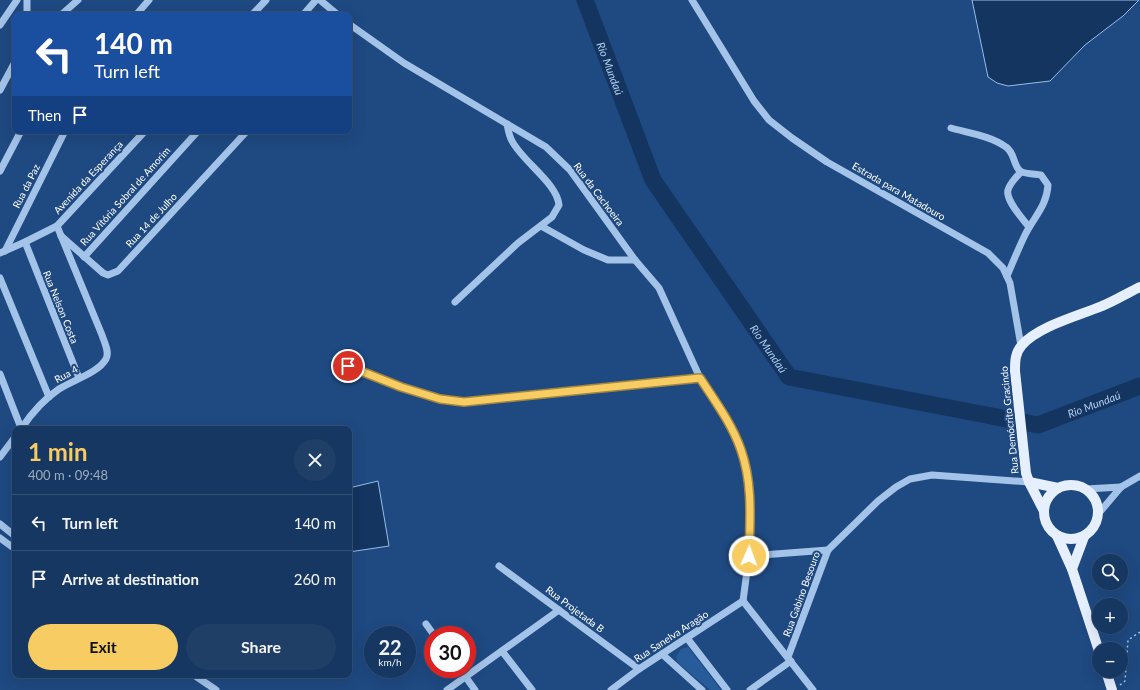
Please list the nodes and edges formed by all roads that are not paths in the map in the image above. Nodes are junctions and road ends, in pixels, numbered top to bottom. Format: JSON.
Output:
{"nodes":[{"id":1,"x":17,"y":0,"type":"edge"},
{"id":2,"x":27,"y":0,"type":"edge"},
{"id":3,"x":78,"y":0,"type":"edge"},
{"id":4,"x":149,"y":0,"type":"edge"},
{"id":5,"x":266,"y":0,"type":"edge"},
{"id":6,"x":316,"y":0,"type":"edge"},
{"id":7,"x":320,"y":0,"type":"edge"},
{"id":8,"x":692,"y":0,"type":"edge"},
{"id":9,"x":73,"y":6,"type":"junction"},
{"id":10,"x":27,"y":12,"type":"edge"},
{"id":11,"x":64,"y":12,"type":"edge"},
{"id":12,"x":72,"y":12,"type":"edge"},
{"id":13,"x":139,"y":12,"type":"edge"},
{"id":14,"x":255,"y":12,"type":"edge"},
{"id":15,"x":306,"y":12,"type":"edge"},
{"id":16,"x":334,"y":12,"type":"edge"},
{"id":17,"x":0,"y":25,"type":"edge"},
{"id":18,"x":352,"y":26,"type":"edge"},
{"id":19,"x":12,"y":68,"type":"edge"},
{"id":20,"x":0,"y":90,"type":"edge"},
{"id":21,"x":506,"y":124,"type":"junction"},
{"id":22,"x":951,"y":128,"type":"dead end"},
{"id":23,"x":19,"y":134,"type":"edge"},
{"id":24,"x":64,"y":134,"type":"edge"},
{"id":25,"x":142,"y":134,"type":"edge"},
{"id":26,"x":195,"y":134,"type":"edge"},
{"id":27,"x":244,"y":134,"type":"edge"},
{"id":28,"x":0,"y":171,"type":"edge"},
{"id":29,"x":1021,"y":172,"type":"junction"},
{"id":30,"x":57,"y":226,"type":"junction"},
{"id":31,"x":541,"y":226,"type":"junction"},
{"id":32,"x":1029,"y":228,"type":"junction"},
{"id":33,"x":61,"y":236,"type":"junction"},
{"id":34,"x":25,"y":242,"type":"junction"},
{"id":35,"x":2,"y":252,"type":"edge"},
{"id":36,"x":84,"y":257,"type":"junction"},
{"id":37,"x":635,"y":260,"type":"junction"},
{"id":38,"x":1007,"y":276,"type":"junction"},
{"id":39,"x":0,"y":278,"type":"edge"},
{"id":40,"x":1140,"y":287,"type":"edge"},
{"id":41,"x":455,"y":302,"type":"dead end"},
{"id":42,"x":1021,"y":346,"type":"junction"},
{"id":43,"x":348,"y":366,"type":"dead end"},
{"id":44,"x":0,"y":374,"type":"edge"},
{"id":45,"x":79,"y":378,"type":"junction"},
{"id":46,"x":700,"y":378,"type":"junction"},
{"id":47,"x":49,"y":397,"type":"junction"},
{"id":48,"x":20,"y":426,"type":"edge"},
{"id":49,"x":23,"y":426,"type":"edge"},
{"id":50,"x":12,"y":440,"type":"edge"},
{"id":51,"x":0,"y":457,"type":"edge"},
{"id":52,"x":1140,"y":476,"type":"edge"},
{"id":53,"x":1027,"y":478,"type":"junction"},
{"id":54,"x":1121,"y":487,"type":"junction"},
{"id":55,"x":1058,"y":488,"type":"junction"},
{"id":56,"x":1086,"y":489,"type":"junction"},
{"id":57,"x":1044,"y":511,"type":"junction"},
{"id":58,"x":1098,"y":513,"type":"junction"},
{"id":59,"x":0,"y":524,"type":"edge"},
{"id":60,"x":12,"y":534,"type":"edge"},
{"id":61,"x":1057,"y":536,"type":"junction"},
{"id":62,"x":1084,"y":537,"type":"junction"},
{"id":63,"x":0,"y":538,"type":"edge"},
{"id":64,"x":12,"y":547,"type":"edge"},
{"id":65,"x":828,"y":550,"type":"junction"},
{"id":66,"x":749,"y":556,"type":"junction"},
{"id":67,"x":499,"y":566,"type":"dead end"},
{"id":68,"x":1072,"y":569,"type":"junction"},
{"id":69,"x":743,"y":601,"type":"junction"},
{"id":70,"x":559,"y":610,"type":"junction"},
{"id":71,"x":687,"y":638,"type":"junction"},
{"id":72,"x":1096,"y":642,"type":"edge"},
{"id":73,"x":502,"y":651,"type":"junction"},
{"id":74,"x":662,"y":654,"type":"junction"},
{"id":75,"x":789,"y":659,"type":"junction"},
{"id":76,"x":639,"y":669,"type":"junction"},
{"id":77,"x":476,"y":670,"type":"edge"},
{"id":78,"x":198,"y":678,"type":"edge"},
{"id":79,"x":465,"y":678,"type":"edge"},
{"id":80,"x":467,"y":678,"type":"edge"},
{"id":81,"x":1110,"y":678,"type":"edge"},
{"id":82,"x":1116,"y":688,"type":"edge"},
{"id":83,"x":216,"y":690,"type":"edge"},
{"id":84,"x":448,"y":690,"type":"edge"},
{"id":85,"x":475,"y":690,"type":"edge"},
{"id":86,"x":532,"y":690,"type":"edge"},
{"id":87,"x":612,"y":690,"type":"edge"},
{"id":88,"x":702,"y":690,"type":"edge"},
{"id":89,"x":727,"y":690,"type":"edge"},
{"id":90,"x":750,"y":690,"type":"edge"},
{"id":91,"x":813,"y":690,"type":"edge"}],
"edges":[{"from":1,"to":17,"type":"street"},
{"from":2,"to":10,"type":"street"},
{"from":3,"to":9,"type":"street"},
{"from":4,"to":13,"type":"street"},
{"from":5,"to":14,"type":"street"},
{"from":6,"to":15,"type":"street"},
{"from":7,"to":16,"type":"street"},
{"from":8,"to":38,"type":"street","name":"Estrada para Matadouro"},
{"from":9,"to":11,"type":"street"},
{"from":9,"to":12,"type":"street"},
{"from":18,"to":21,"type":"street","name":"Rua da Cachoeira"},
{"from":19,"to":20,"type":"street"},
{"from":21,"to":31,"type":"street"},
{"from":21,"to":37,"type":"street","name":"Rua da Cachoeira"},
{"from":22,"to":29,"type":"street"},
{"from":23,"to":28,"type":"street"},
{"from":24,"to":35,"type":"street","name":"Rua da Paz"},
{"from":25,"to":30,"type":"street","name":"Avenida da Esperança"},
{"from":26,"to":36,"type":"street","name":"Rua Vitória Sobral de Amorim"},
{"from":27,"to":36,"type":"street","name":"Rua 14 de Julho"},
{"from":29,"to":32,"type":"street"},
{"from":29,"to":32,"type":"street"},
{"from":30,"to":33,"type":"street"},
{"from":30,"to":34,"type":"street","name":"Avenida da Esperança"},
{"from":31,"to":37,"type":"street"},
{"from":31,"to":41,"type":"street"},
{"from":32,"to":38,"type":"street"},
{"from":33,"to":36,"type":"street","name":"Rua 14 de Julho"},
{"from":33,"to":45,"type":"street","name":"Rua 4"},
{"from":34,"to":35,"type":"street","name":"Avenida da Esperança"},
{"from":34,"to":45,"type":"street","name":"Rua Nelson Costa"},
{"from":37,"to":46,"type":"street","name":"Rua da Cachoeira"},
{"from":38,"to":42,"type":"street","name":"Estrada para Matadouro"},
{"from":39,"to":47,"type":"street"},
{"from":40,"to":42,"type":"main road"},
{"from":42,"to":53,"type":"main road","name":"Rua Demócrito Gracindo"},
{"from":43,"to":46,"type":"street"},
{"from":44,"to":48,"type":"street"},
{"from":45,"to":47,"type":"street","name":"Rua 4"},
{"from":46,"to":66,"type":"street","name":"Rua da Cachoeira"},
{"from":47,"to":49,"type":"street","name":"Rua 4"},
{"from":50,"to":51,"type":"street"},
{"from":52,"to":54,"type":"street"},
{"from":53,"to":55,"type":"main road","name":"Rua Demócrito Gracindo"},
{"from":53,"to":57,"type":"main road","name":"Rua Demócrito Gracindo"},
{"from":53,"to":65,"type":"street","name":"Rua Gabino Besouro"},
{"from":54,"to":56,"type":"street"},
{"from":54,"to":58,"type":"street"},
{"from":55,"to":56,"type":"main road"},
{"from":55,"to":57,"type":"main road"},
{"from":56,"to":58,"type":"main road"},
{"from":57,"to":61,"type":"main road"},
{"from":58,"to":62,"type":"main road"},
{"from":59,"to":60,"type":"street"},
{"from":61,"to":62,"type":"main road"},
{"from":61,"to":68,"type":"main road"},
{"from":62,"to":68,"type":"main road"},
{"from":63,"to":64,"type":"street"},
{"from":65,"to":66,"type":"street"},
{"from":65,"to":75,"type":"street","name":"Rua Gabino Besouro"},
{"from":66,"to":69,"type":"street","name":"Rua da Cachoeira"},
{"from":67,"to":70,"type":"street","name":"Rua Projetada B"},
{"from":68,"to":72,"type":"main road"},
{"from":69,"to":71,"type":"street","name":"Rua Sanelva Aragão"},
{"from":69,"to":75,"type":"street"},
{"from":70,"to":73,"type":"street"},
{"from":70,"to":76,"type":"street","name":"Rua Projetada B"},
{"from":71,"to":74,"type":"street","name":"Rua Sanelva Aragão"},
{"from":71,"to":89,"type":"street"},
{"from":73,"to":77,"type":"street"},
{"from":73,"to":86,"type":"street"},
{"from":74,"to":76,"type":"street","name":"Rua Sanelva Aragão"},
{"from":74,"to":88,"type":"street"},
{"from":75,"to":90,"type":"street"},
{"from":75,"to":91,"type":"street"},
{"from":76,"to":87,"type":"street","name":"Rua Sanelva Aragão"},
{"from":78,"to":83,"type":"street"},
{"from":79,"to":84,"type":"street"},
{"from":80,"to":85,"type":"street"},
{"from":81,"to":82,"type":"main road"}]}
